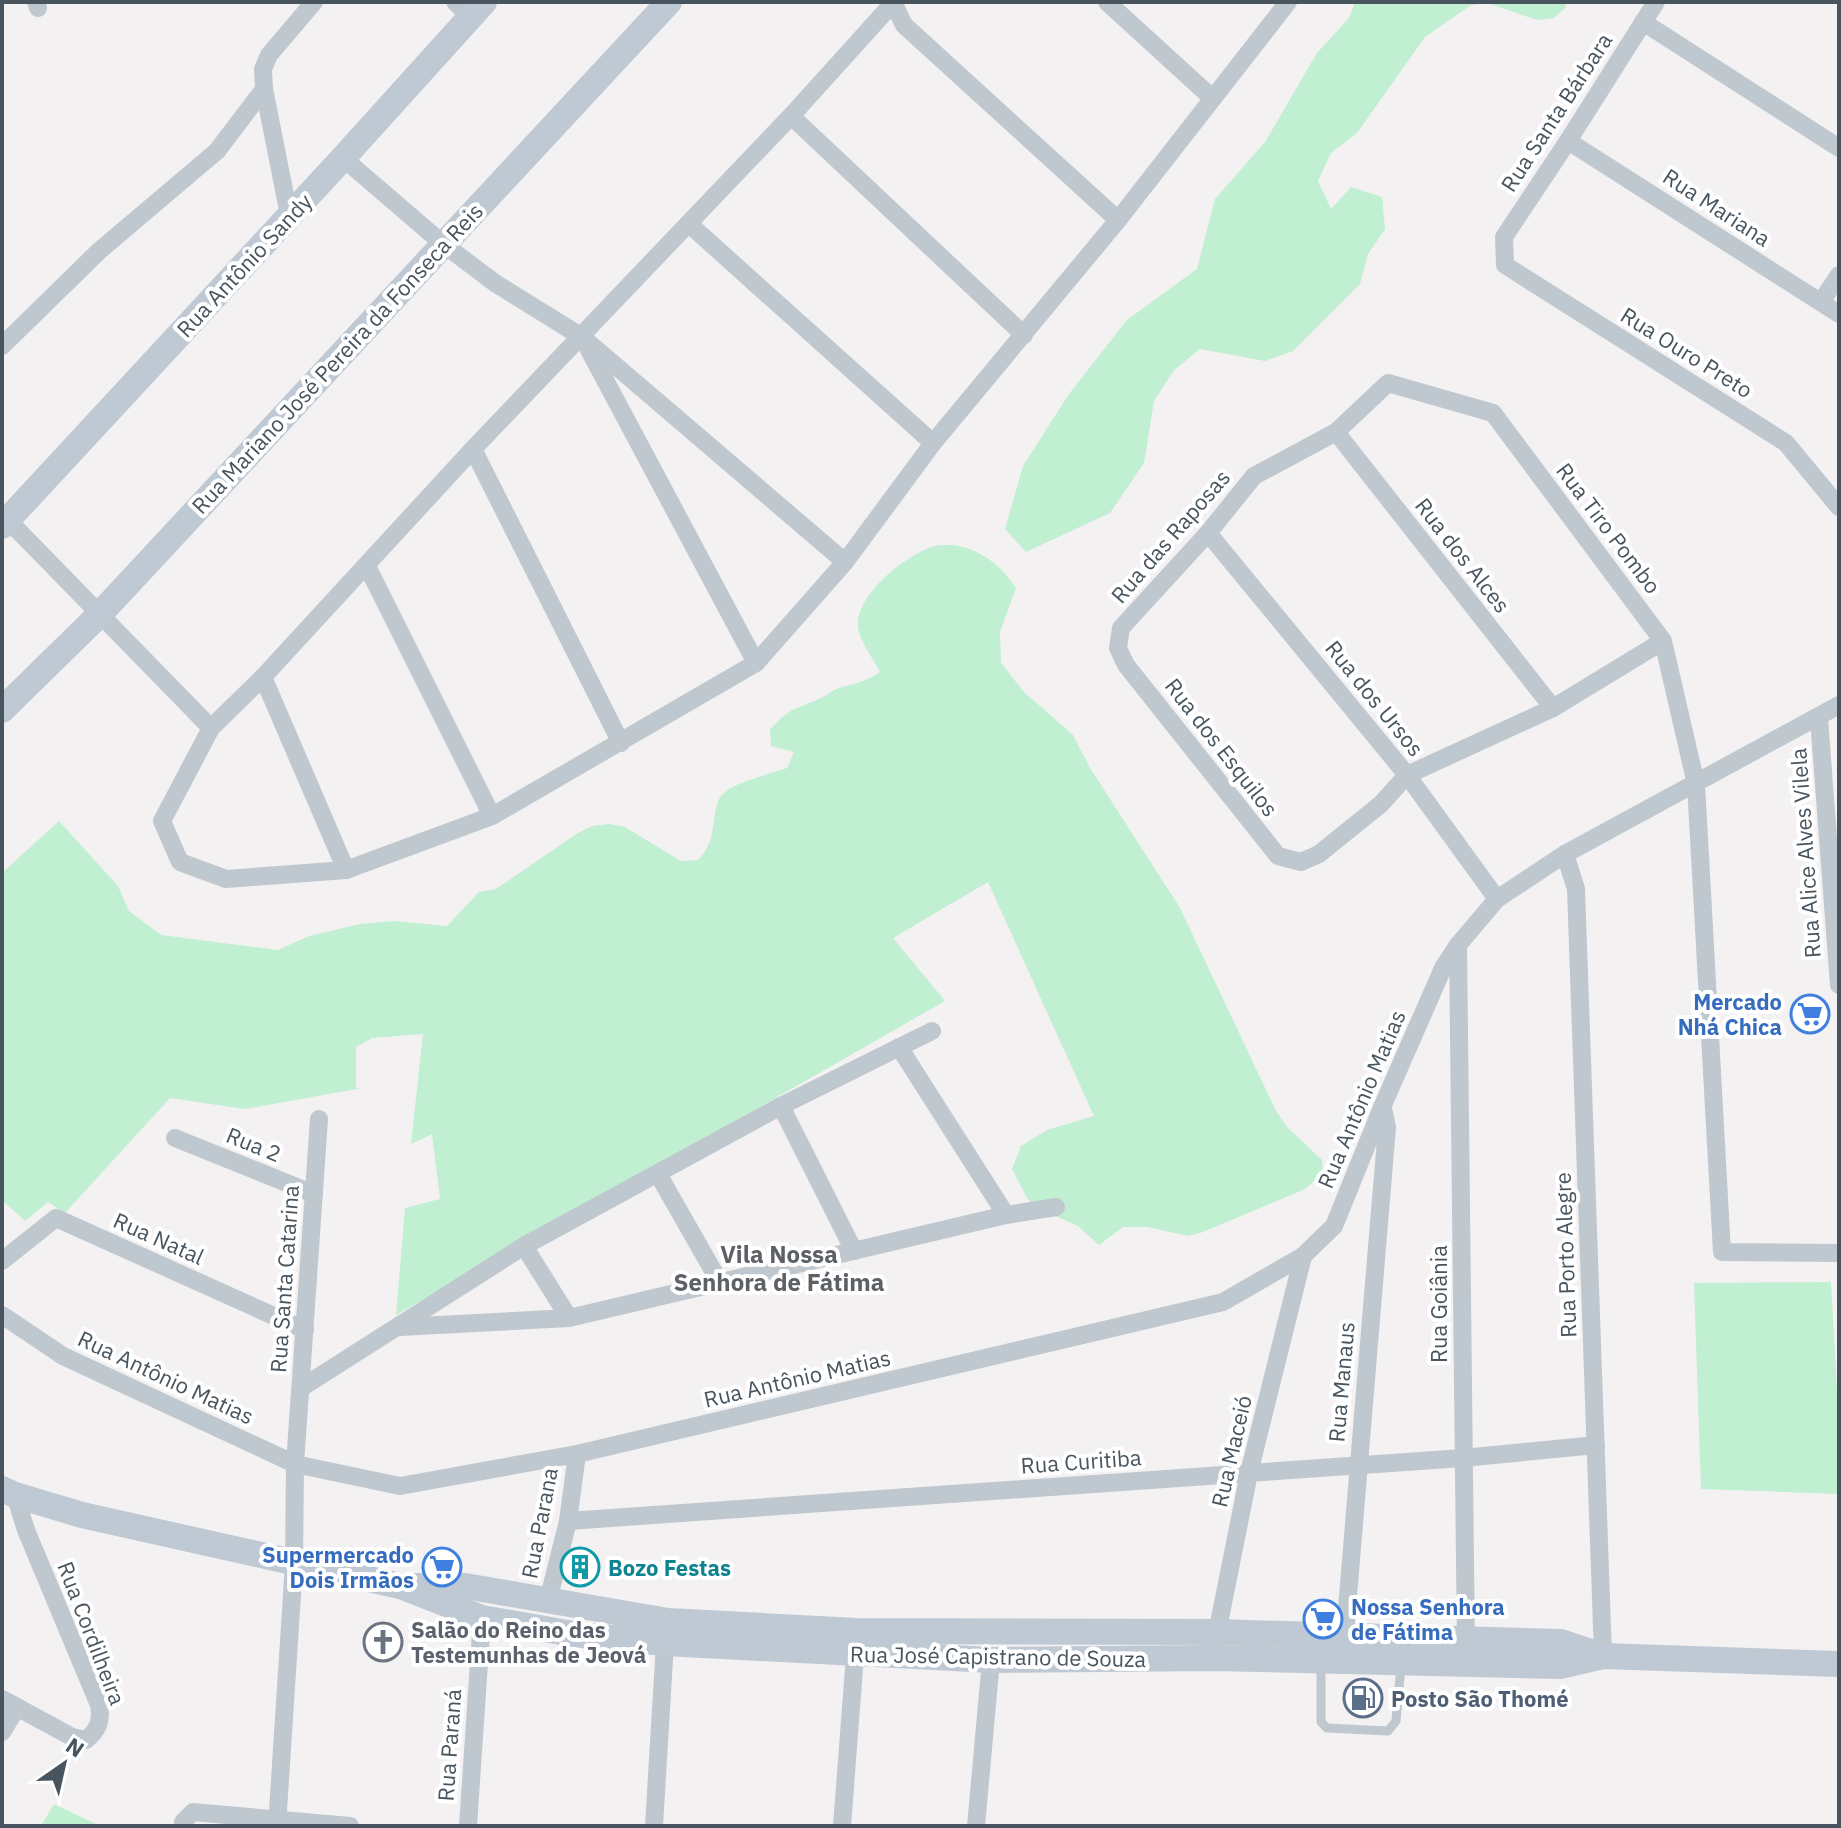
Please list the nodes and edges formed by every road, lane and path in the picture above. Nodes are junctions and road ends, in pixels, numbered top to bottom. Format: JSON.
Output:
{"nodes":[{"id":1,"x":314,"y":2,"type":"edge"},
{"id":2,"x":669,"y":2,"type":"edge"},
{"id":3,"x":893,"y":2,"type":"edge"},
{"id":4,"x":1107,"y":2,"type":"edge"},
{"id":5,"x":1288,"y":2,"type":"edge"},
{"id":6,"x":1656,"y":2,"type":"edge"},
{"id":7,"x":470,"y":7,"type":"edge"},
{"id":8,"x":1643,"y":22,"type":"junction"},
{"id":9,"x":264,"y":89,"type":"junction"},
{"id":10,"x":1211,"y":97,"type":"junction"},
{"id":11,"x":791,"y":116,"type":"junction"},
{"id":12,"x":1568,"y":141,"type":"junction"},
{"id":13,"x":1839,"y":148,"type":"edge"},
{"id":14,"x":343,"y":158,"type":"junction"},
{"id":15,"x":289,"y":215,"type":"junction"},
{"id":16,"x":1118,"y":220,"type":"junction"},
{"id":17,"x":689,"y":224,"type":"junction"},
{"id":18,"x":442,"y":243,"type":"junction"},
{"id":19,"x":1503,"y":251,"type":"joint"},
{"id":20,"x":1839,"y":275,"type":"edge"},
{"id":21,"x":1821,"y":302,"type":"junction"},
{"id":22,"x":1839,"y":314,"type":"edge"},
{"id":23,"x":1024,"y":335,"type":"junction"},
{"id":24,"x":582,"y":337,"type":"junction"},
{"id":25,"x":2,"y":346,"type":"edge"},
{"id":26,"x":1388,"y":383,"type":"joint"},
{"id":27,"x":1336,"y":432,"type":"junction"},
{"id":28,"x":933,"y":443,"type":"junction"},
{"id":29,"x":473,"y":449,"type":"junction"},
{"id":30,"x":1839,"y":507,"type":"edge"},
{"id":31,"x":4,"y":520,"type":"edge"},
{"id":32,"x":1208,"y":533,"type":"junction"},
{"id":33,"x":845,"y":562,"type":"junction"},
{"id":34,"x":367,"y":566,"type":"junction"},
{"id":35,"x":100,"y":614,"type":"junction"},
{"id":36,"x":1663,"y":641,"type":"junction"},
{"id":37,"x":1118,"y":648,"type":"joint"},
{"id":38,"x":756,"y":663,"type":"junction"},
{"id":39,"x":263,"y":677,"type":"junction"},
{"id":40,"x":1839,"y":705,"type":"edge"},
{"id":41,"x":1553,"y":708,"type":"junction"},
{"id":42,"x":2,"y":710,"type":"edge"},
{"id":43,"x":1819,"y":718,"type":"junction"},
{"id":44,"x":211,"y":728,"type":"junction"},
{"id":45,"x":621,"y":743,"type":"junction"},
{"id":46,"x":1407,"y":775,"type":"junction"},
{"id":47,"x":1696,"y":784,"type":"junction"},
{"id":48,"x":492,"y":816,"type":"junction"},
{"id":49,"x":1565,"y":854,"type":"junction"},
{"id":50,"x":346,"y":870,"type":"junction"},
{"id":51,"x":1497,"y":899,"type":"junction"},
{"id":52,"x":1451,"y":971,"type":"junction"},
{"id":53,"x":1839,"y":985,"type":"edge"},
{"id":54,"x":932,"y":1031,"type":"dead end"},
{"id":55,"x":899,"y":1047,"type":"junction"},
{"id":56,"x":1383,"y":1105,"type":"junction"},
{"id":57,"x":781,"y":1106,"type":"junction"},
{"id":58,"x":319,"y":1119,"type":"dead end"},
{"id":59,"x":175,"y":1138,"type":"dead end"},
{"id":60,"x":658,"y":1174,"type":"junction"},
{"id":61,"x":314,"y":1194,"type":"junction"},
{"id":62,"x":1056,"y":1207,"type":"dead end"},
{"id":63,"x":1006,"y":1215,"type":"junction"},
{"id":64,"x":524,"y":1246,"type":"junction"},
{"id":65,"x":854,"y":1251,"type":"junction"},
{"id":66,"x":1839,"y":1253,"type":"edge"},
{"id":67,"x":1303,"y":1256,"type":"junction"},
{"id":68,"x":2,"y":1261,"type":"edge"},
{"id":69,"x":719,"y":1281,"type":"junction"},
{"id":70,"x":2,"y":1315,"type":"edge"},
{"id":71,"x":569,"y":1318,"type":"junction"},
{"id":72,"x":397,"y":1327,"type":"junction"},
{"id":73,"x":305,"y":1330,"type":"junction"},
{"id":74,"x":301,"y":1388,"type":"junction"},
{"id":75,"x":1596,"y":1445,"type":"junction"},
{"id":76,"x":577,"y":1454,"type":"junction"},
{"id":77,"x":1463,"y":1458,"type":"junction"},
{"id":78,"x":295,"y":1464,"type":"junction"},
{"id":79,"x":1358,"y":1464,"type":"junction"},
{"id":80,"x":1249,"y":1473,"type":"junction"},
{"id":81,"x":8,"y":1492,"type":"edge"},
{"id":82,"x":568,"y":1521,"type":"junction"},
{"id":83,"x":294,"y":1564,"type":"junction"},
{"id":84,"x":400,"y":1586,"type":"junction"},
{"id":85,"x":548,"y":1601,"type":"junction"},
{"id":86,"x":482,"y":1618,"type":"junction"},
{"id":87,"x":1345,"y":1635,"type":"junction"},
{"id":88,"x":856,"y":1642,"type":"junction"},
{"id":89,"x":665,"y":1643,"type":"junction"},
{"id":90,"x":1214,"y":1645,"type":"junction"},
{"id":91,"x":1129,"y":1646,"type":"junction"},
{"id":92,"x":1466,"y":1651,"type":"junction"},
{"id":93,"x":1603,"y":1656,"type":"junction"},
{"id":94,"x":991,"y":1660,"type":"junction"},
{"id":95,"x":1332,"y":1663,"type":"junction"},
{"id":96,"x":1402,"y":1664,"type":"junction"},
{"id":97,"x":1839,"y":1664,"type":"edge"},
{"id":98,"x":10,"y":1703,"type":"edge"},
{"id":99,"x":2,"y":1732,"type":"edge"},
{"id":100,"x":183,"y":1824,"type":"edge"},
{"id":101,"x":277,"y":1824,"type":"edge"},
{"id":102,"x":350,"y":1826,"type":"edge"},
{"id":103,"x":468,"y":1826,"type":"edge"},
{"id":104,"x":654,"y":1826,"type":"edge"},
{"id":105,"x":842,"y":1826,"type":"edge"},
{"id":106,"x":976,"y":1826,"type":"edge"}],
"edges":[{"from":1,"to":9,"type":"street"},
{"from":2,"to":18,"type":"main road","name":"Rua Mariano José Pereira da Fonseca Reis"},
{"from":3,"to":11,"type":"street"},
{"from":3,"to":16,"type":"street"},
{"from":4,"to":10,"type":"street"},
{"from":5,"to":10,"type":"street"},
{"from":6,"to":8,"type":"street","name":"Rua Santa Bárbara"},
{"from":7,"to":14,"type":"main road","name":"Rua Antônio Sandy"},
{"from":8,"to":12,"type":"street","name":"Rua Santa Bárbara"},
{"from":8,"to":13,"type":"street"},
{"from":9,"to":15,"type":"street"},
{"from":9,"to":25,"type":"street"},
{"from":10,"to":16,"type":"street"},
{"from":11,"to":17,"type":"street"},
{"from":11,"to":23,"type":"street"},
{"from":12,"to":19,"type":"street","name":"Rua Santa Bárbara"},
{"from":12,"to":21,"type":"street","name":"Rua Mariana"},
{"from":14,"to":15,"type":"main road","name":"Rua Antônio Sandy"},
{"from":14,"to":18,"type":"street"},
{"from":15,"to":31,"type":"main road","name":"Rua Antônio Sandy"},
{"from":16,"to":23,"type":"street"},
{"from":17,"to":24,"type":"street"},
{"from":17,"to":28,"type":"street"},
{"from":18,"to":24,"type":"street"},
{"from":18,"to":35,"type":"main road","name":"Rua Mariano José Pereira da Fonseca Reis"},
{"from":19,"to":30,"type":"street","name":"Rua Ouro Preto"},
{"from":20,"to":21,"type":"street"},
{"from":21,"to":22,"type":"street","name":"Rua Mariana"},
{"from":23,"to":28,"type":"street"},
{"from":24,"to":29,"type":"street"},
{"from":24,"to":33,"type":"street"},
{"from":24,"to":38,"type":"street"},
{"from":26,"to":27,"type":"street","name":"Rua das Raposas"},
{"from":26,"to":36,"type":"street","name":"Rua Tiro Pombo"},
{"from":27,"to":32,"type":"street","name":"Rua das Raposas"},
{"from":27,"to":41,"type":"street","name":"Rua dos Alces"},
{"from":28,"to":33,"type":"street"},
{"from":29,"to":34,"type":"street"},
{"from":29,"to":45,"type":"street"},
{"from":31,"to":35,"type":"street"},
{"from":32,"to":37,"type":"street","name":"Rua das Raposas"},
{"from":32,"to":46,"type":"street","name":"Rua dos Ursos"},
{"from":33,"to":38,"type":"street"},
{"from":34,"to":39,"type":"street"},
{"from":34,"to":48,"type":"street"},
{"from":35,"to":42,"type":"main road","name":"Rua Mariano José Pereira da Fonseca Reis"},
{"from":35,"to":44,"type":"street"},
{"from":36,"to":41,"type":"street"},
{"from":36,"to":47,"type":"street","name":"Rua Tiro Pombo"},
{"from":37,"to":46,"type":"street","name":"Rua dos Esquilos"},
{"from":38,"to":45,"type":"street"},
{"from":39,"to":44,"type":"street"},
{"from":39,"to":50,"type":"street"},
{"from":40,"to":43,"type":"street","name":"Rua Antônio Matias"},
{"from":41,"to":46,"type":"street"},
{"from":43,"to":47,"type":"street","name":"Rua Antônio Matias"},
{"from":43,"to":53,"type":"street","name":"Rua Alice Alves Vilela"},
{"from":44,"to":50,"type":"street"},
{"from":45,"to":48,"type":"street"},
{"from":46,"to":51,"type":"street","name":"Rua dos Ursos"},
{"from":47,"to":49,"type":"street","name":"Rua Antônio Matias"},
{"from":47,"to":66,"type":"street","name":"Rua Tiro Pombo"},
{"from":48,"to":50,"type":"street"},
{"from":49,"to":51,"type":"street","name":"Rua Antônio Matias"},
{"from":49,"to":75,"type":"street","name":"Rua Porto Alegre"},
{"from":51,"to":52,"type":"street","name":"Rua Antônio Matias"},
{"from":52,"to":56,"type":"street","name":"Rua Antônio Matias"},
{"from":52,"to":77,"type":"street","name":"Rua Goiânia"},
{"from":54,"to":55,"type":"street"},
{"from":55,"to":57,"type":"street"},
{"from":55,"to":63,"type":"street"},
{"from":56,"to":67,"type":"street","name":"Rua Antônio Matias"},
{"from":56,"to":79,"type":"street","name":"Rua Manaus"},
{"from":57,"to":60,"type":"street"},
{"from":57,"to":65,"type":"street"},
{"from":58,"to":61,"type":"street","name":"Rua Santa Catarina"},
{"from":59,"to":61,"type":"street","name":"Rua 2"},
{"from":60,"to":64,"type":"street"},
{"from":60,"to":69,"type":"street"},
{"from":61,"to":73,"type":"street","name":"Rua Santa Catarina"},
{"from":62,"to":63,"type":"street"},
{"from":63,"to":65,"type":"street"},
{"from":64,"to":71,"type":"street"},
{"from":64,"to":72,"type":"street"},
{"from":65,"to":69,"type":"street"},
{"from":67,"to":76,"type":"street","name":"Rua Antônio Matias"},
{"from":67,"to":80,"type":"street","name":"Rua Maceió"},
{"from":68,"to":73,"type":"street","name":"Rua Natal"},
{"from":69,"to":71,"type":"street"},
{"from":70,"to":78,"type":"street","name":"Rua Antônio Matias"},
{"from":71,"to":72,"type":"street"},
{"from":72,"to":74,"type":"street"},
{"from":73,"to":74,"type":"street","name":"Rua Santa Catarina"},
{"from":74,"to":78,"type":"street","name":"Rua Santa Catarina"},
{"from":75,"to":77,"type":"street","name":"Rua Curitiba"},
{"from":75,"to":93,"type":"street","name":"Rua Porto Alegre"},
{"from":76,"to":78,"type":"street","name":"Rua Antônio Matias"},
{"from":76,"to":82,"type":"street","name":"Rua Parana"},
{"from":77,"to":79,"type":"street","name":"Rua Curitiba"},
{"from":77,"to":92,"type":"street","name":"Rua Goiânia"},
{"from":78,"to":83,"type":"street","name":"Rua Santa Catarina"},
{"from":79,"to":80,"type":"street","name":"Rua Curitiba"},
{"from":79,"to":87,"type":"street","name":"Rua Manaus"},
{"from":80,"to":82,"type":"street","name":"Rua Curitiba"},
{"from":80,"to":90,"type":"street","name":"Rua Maceió"},
{"from":81,"to":83,"type":"main road","name":"Rua José Capistrano de Souza"},
{"from":81,"to":98,"type":"street","name":"Rua Cordilheira"},
{"from":82,"to":85,"type":"street","name":"Rua Parana"},
{"from":83,"to":84,"type":"main road","name":"Rua José Capistrano de Souza"},
{"from":83,"to":101,"type":"street","name":"Rua Santa Catarina"},
{"from":84,"to":85,"type":"main road","name":"Rua José Capistrano de Souza"},
{"from":84,"to":86,"type":"main road","name":"Rua José Capistrano de Souza"},
{"from":85,"to":88,"type":"main road","name":"Rua José Capistrano de Souza"},
{"from":86,"to":89,"type":"main road","name":"Rua José Capistrano de Souza"},
{"from":86,"to":103,"type":"street","name":"Rua Paraná"},
{"from":87,"to":90,"type":"main road","name":"Rua José Capistrano de Souza"},
{"from":87,"to":92,"type":"main road","name":"Rua José Capistrano de Souza"},
{"from":87,"to":95,"type":"street","name":"Rua Manaus"},
{"from":88,"to":89,"type":"main road","name":"Rua José Capistrano de Souza"},
{"from":88,"to":91,"type":"main road","name":"Rua José Capistrano de Souza"},
{"from":88,"to":94,"type":"main road","name":"Rua José Capistrano de Souza"},
{"from":88,"to":105,"type":"street"},
{"from":89,"to":104,"type":"street"},
{"from":90,"to":91,"type":"main road","name":"Rua José Capistrano de Souza"},
{"from":90,"to":95,"type":"main road","name":"Rua José Capistrano de Souza"},
{"from":91,"to":94,"type":"main road","name":"Rua José Capistrano de Souza"},
{"from":92,"to":93,"type":"main road","name":"Rua José Capistrano de Souza"},
{"from":92,"to":96,"type":"main road","name":"Rua José Capistrano de Souza"},
{"from":93,"to":97,"type":"main road","name":"Rua José Capistrano de Souza"},
{"from":94,"to":106,"type":"street"},
{"from":95,"to":96,"type":"main road","name":"Rua José Capistrano de Souza"},
{"from":95,"to":96,"type":"lane"},
{"from":98,"to":99,"type":"street"},
{"from":100,"to":101,"type":"street"},
{"from":101,"to":102,"type":"street"}]}
